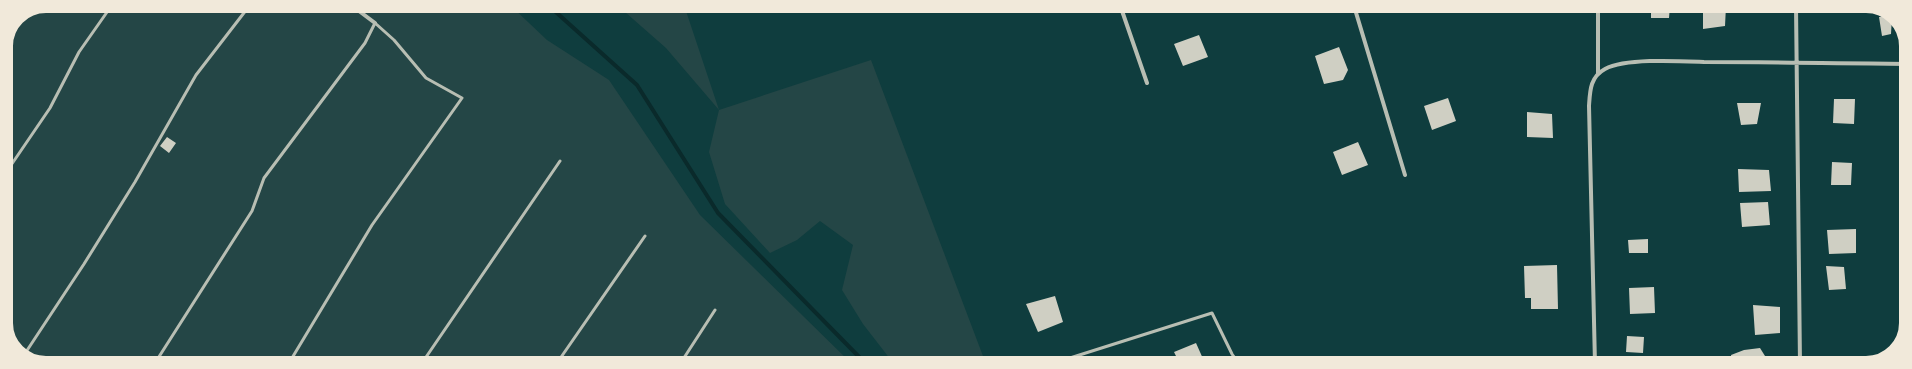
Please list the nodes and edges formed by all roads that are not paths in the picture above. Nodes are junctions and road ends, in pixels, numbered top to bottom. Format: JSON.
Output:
{"nodes":[{"id":1,"x":107,"y":12,"type":"edge"},
{"id":2,"x":245,"y":12,"type":"edge"},
{"id":3,"x":360,"y":12,"type":"edge"},
{"id":4,"x":1122,"y":12,"type":"edge"},
{"id":5,"x":1356,"y":12,"type":"edge"},
{"id":6,"x":1598,"y":12,"type":"edge"},
{"id":7,"x":1796,"y":12,"type":"edge"},
{"id":8,"x":375,"y":23,"type":"junction"},
{"id":9,"x":1797,"y":62,"type":"junction"},
{"id":10,"x":1900,"y":64,"type":"edge"},
{"id":11,"x":1598,"y":74,"type":"junction"},
{"id":12,"x":1147,"y":83,"type":"dead end"},
{"id":13,"x":560,"y":161,"type":"dead end"},
{"id":14,"x":12,"y":164,"type":"edge"},
{"id":15,"x":1405,"y":175,"type":"dead end"},
{"id":16,"x":645,"y":236,"type":"dead end"},
{"id":17,"x":715,"y":310,"type":"dead end"},
{"id":18,"x":27,"y":351,"type":"edge"},
{"id":19,"x":159,"y":357,"type":"edge"},
{"id":20,"x":293,"y":357,"type":"edge"},
{"id":21,"x":426,"y":357,"type":"edge"},
{"id":22,"x":562,"y":357,"type":"edge"},
{"id":23,"x":685,"y":357,"type":"edge"},
{"id":24,"x":1074,"y":357,"type":"edge"},
{"id":25,"x":1234,"y":357,"type":"edge"},
{"id":26,"x":1595,"y":357,"type":"edge"},
{"id":27,"x":1800,"y":357,"type":"edge"}],
"edges":[{"from":1,"to":14,"type":"lane"},
{"from":2,"to":18,"type":"lane"},
{"from":3,"to":8,"type":"street"},
{"from":4,"to":12,"type":"street"},
{"from":5,"to":15,"type":"street"},
{"from":6,"to":11,"type":"street"},
{"from":7,"to":9,"type":"street"},
{"from":8,"to":19,"type":"lane"},
{"from":8,"to":20,"type":"lane"},
{"from":9,"to":10,"type":"street"},
{"from":9,"to":11,"type":"street"},
{"from":9,"to":27,"type":"street"},
{"from":11,"to":26,"type":"street"},
{"from":13,"to":21,"type":"lane"},
{"from":16,"to":22,"type":"lane"},
{"from":17,"to":23,"type":"lane"},
{"from":24,"to":25,"type":"lane"}]}
